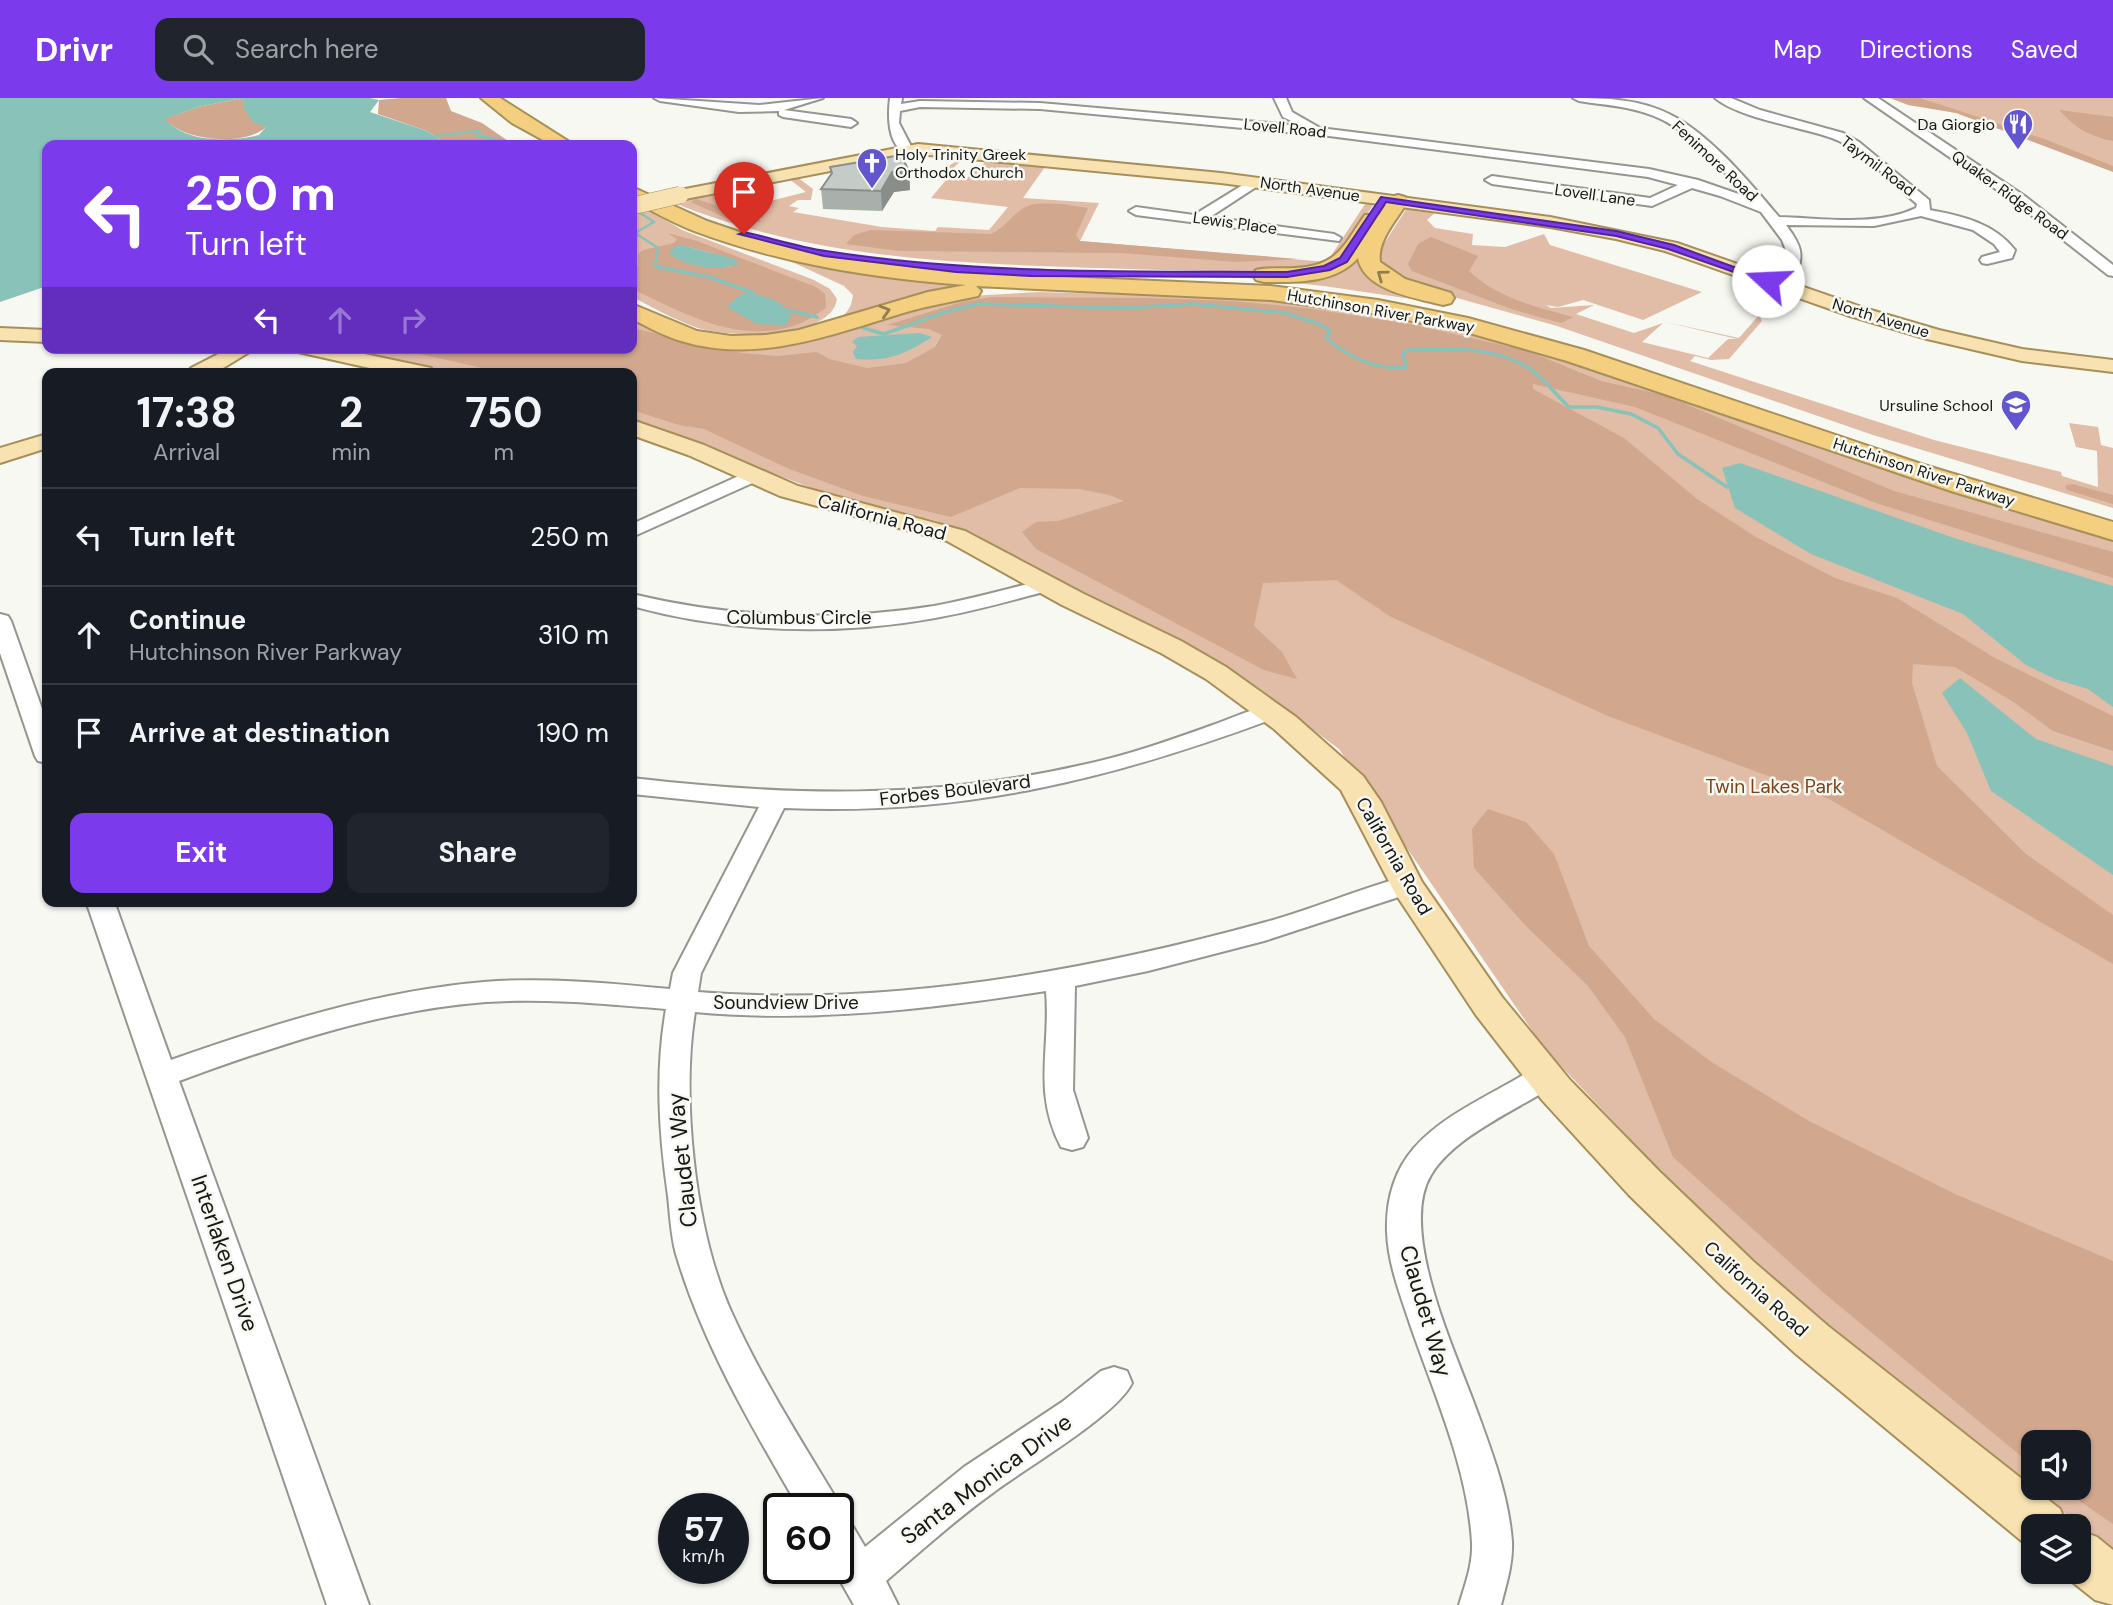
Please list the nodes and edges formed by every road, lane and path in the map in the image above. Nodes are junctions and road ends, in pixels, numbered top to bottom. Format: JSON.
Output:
{"nodes":[{"id":1,"x":476,"y":98,"type":"edge"},
{"id":2,"x":489,"y":98,"type":"edge"},
{"id":3,"x":660,"y":98,"type":"edge"},
{"id":4,"x":1140,"y":98,"type":"edge"},
{"id":5,"x":1280,"y":98,"type":"edge"},
{"id":6,"x":1721,"y":98,"type":"edge"},
{"id":7,"x":1870,"y":98,"type":"edge"},
{"id":8,"x":1587,"y":99,"type":"edge"},
{"id":9,"x":812,"y":100,"type":"edge"},
{"id":10,"x":896,"y":102,"type":"edge"},
{"id":11,"x":1012,"y":102,"type":"edge"},
{"id":12,"x":761,"y":108,"type":"junction"},
{"id":13,"x":1133,"y":114,"type":"junction"},
{"id":14,"x":1287,"y":114,"type":"junction"},
{"id":15,"x":802,"y":116,"type":"junction"},
{"id":16,"x":851,"y":123,"type":"dead end"},
{"id":17,"x":1264,"y":125,"type":"junction"},
{"id":18,"x":897,"y":131,"type":"junction"},
{"id":19,"x":1324,"y":132,"type":"junction"},
{"id":20,"x":541,"y":140,"type":"edge"},
{"id":21,"x":556,"y":140,"type":"edge"},
{"id":22,"x":907,"y":150,"type":"junction"},
{"id":23,"x":953,"y":152,"type":"junction"},
{"id":24,"x":882,"y":154,"type":"junction"},
{"id":25,"x":1708,"y":173,"type":"junction"},
{"id":26,"x":1492,"y":180,"type":"dead end"},
{"id":27,"x":1254,"y":182,"type":"junction"},
{"id":28,"x":637,"y":196,"type":"edge"},
{"id":29,"x":637,"y":196,"type":"edge"},
{"id":30,"x":1391,"y":200,"type":"junction"},
{"id":31,"x":675,"y":205,"type":"junction"},
{"id":32,"x":1136,"y":211,"type":"dead end"},
{"id":33,"x":1919,"y":212,"type":"junction"},
{"id":34,"x":1771,"y":216,"type":"junction"},
{"id":35,"x":1199,"y":218,"type":"junction"},
{"id":36,"x":1334,"y":238,"type":"dead end"},
{"id":37,"x":1987,"y":260,"type":"dead end"},
{"id":38,"x":2113,"y":272,"type":"edge"},
{"id":39,"x":1031,"y":273,"type":"junction"},
{"id":40,"x":1786,"y":287,"type":"junction"},
{"id":41,"x":1283,"y":294,"type":"junction"},
{"id":42,"x":637,"y":304,"type":"edge"},
{"id":43,"x":637,"y":312,"type":"edge"},
{"id":44,"x":0,"y":334,"type":"edge"},
{"id":45,"x":42,"y":337,"type":"edge"},
{"id":46,"x":235,"y":354,"type":"edge"},
{"id":47,"x":334,"y":354,"type":"edge"},
{"id":48,"x":2113,"y":366,"type":"edge"},
{"id":49,"x":208,"y":368,"type":"edge"},
{"id":50,"x":400,"y":368,"type":"edge"},
{"id":51,"x":637,"y":429,"type":"edge"},
{"id":52,"x":1839,"y":434,"type":"junction"},
{"id":53,"x":42,"y":443,"type":"edge"},
{"id":54,"x":0,"y":456,"type":"edge"},
{"id":55,"x":752,"y":476,"type":"junction"},
{"id":56,"x":2113,"y":517,"type":"edge"},
{"id":57,"x":637,"y":529,"type":"edge"},
{"id":58,"x":2113,"y":531,"type":"edge"},
{"id":59,"x":1048,"y":585,"type":"junction"},
{"id":60,"x":637,"y":601,"type":"edge"},
{"id":61,"x":0,"y":621,"type":"edge"},
{"id":62,"x":1270,"y":712,"type":"junction"},
{"id":63,"x":42,"y":741,"type":"edge"},
{"id":64,"x":637,"y":787,"type":"edge"},
{"id":65,"x":774,"y":802,"type":"junction"},
{"id":66,"x":1407,"y":885,"type":"junction"},
{"id":67,"x":102,"y":907,"type":"edge"},
{"id":68,"x":1060,"y":980,"type":"junction"},
{"id":69,"x":682,"y":1000,"type":"junction"},
{"id":70,"x":162,"y":1075,"type":"junction"},
{"id":71,"x":1544,"y":1077,"type":"junction"},
{"id":72,"x":1072,"y":1138,"type":"dead end"},
{"id":73,"x":1114,"y":1383,"type":"dead end"},
{"id":74,"x":811,"y":1493,"type":"edge"},
{"id":75,"x":2027,"y":1514,"type":"edge"},
{"id":76,"x":2091,"y":1565,"type":"edge"},
{"id":77,"x":854,"y":1567,"type":"edge"},
{"id":78,"x":2113,"y":1582,"type":"edge"},
{"id":79,"x":868,"y":1591,"type":"edge"},
{"id":80,"x":348,"y":1605,"type":"edge"},
{"id":81,"x":1480,"y":1605,"type":"edge"}],
"edges":[{"from":1,"to":20,"type":"highway"},
{"from":2,"to":21,"type":"highway"},
{"from":3,"to":12,"type":"street"},
{"from":4,"to":13,"type":"street"},
{"from":5,"to":14,"type":"street"},
{"from":6,"to":33,"type":"street","name":"Taymil Road"},
{"from":7,"to":38,"type":"street","name":"Quaker Ridge Road"},
{"from":8,"to":25,"type":"street","name":"Fenimore Road"},
{"from":9,"to":12,"type":"street"},
{"from":9,"to":15,"type":"street"},
{"from":10,"to":11,"type":"street","name":"Lovell Road"},
{"from":10,"to":18,"type":"street"},
{"from":11,"to":13,"type":"street","name":"Lovell Road"},
{"from":12,"to":15,"type":"street"},
{"from":13,"to":17,"type":"street","name":"Lovell Road"},
{"from":14,"to":17,"type":"street"},
{"from":14,"to":19,"type":"street"},
{"from":15,"to":16,"type":"street"},
{"from":17,"to":19,"type":"street","name":"Lovell Road"},
{"from":18,"to":22,"type":"street"},
{"from":18,"to":23,"type":"main road"},
{"from":18,"to":24,"type":"main road"},
{"from":19,"to":25,"type":"street","name":"Lovell Road"},
{"from":22,"to":23,"type":"main road","name":"North Avenue"},
{"from":22,"to":24,"type":"main road","name":"North Avenue"},
{"from":23,"to":27,"type":"main road","name":"North Avenue"},
{"from":24,"to":31,"type":"main road","name":"North Avenue"},
{"from":25,"to":26,"type":"street","name":"Lovell Lane"},
{"from":25,"to":34,"type":"street","name":"Fenimore Road"},
{"from":25,"to":34,"type":"street","name":"Lovell Road"},
{"from":27,"to":30,"type":"main road","name":"North Avenue"},
{"from":27,"to":35,"type":"street"},
{"from":28,"to":31,"type":"highway","name":"Hutchinson River Parkway"},
{"from":29,"to":39,"type":"highway","name":"Hutchinson River Parkway"},
{"from":30,"to":39,"type":"highway"},
{"from":30,"to":40,"type":"main road","name":"North Avenue"},
{"from":52,"to":30,"type":"highway","one_way":true},
{"from":31,"to":41,"type":"highway","name":"Hutchinson River Parkway"},
{"from":31,"to":42,"type":"highway"},
{"from":32,"to":35,"type":"street","name":"Lewis Place"},
{"from":33,"to":34,"type":"street","name":"Taymil Road"},
{"from":33,"to":37,"type":"street"},
{"from":34,"to":40,"type":"street"},
{"from":35,"to":36,"type":"street","name":"Lewis Place"},
{"from":39,"to":52,"type":"highway","name":"Hutchinson River Parkway"},
{"from":40,"to":48,"type":"main road","name":"North Avenue"},
{"from":43,"to":41,"type":"highway","one_way":true},
{"from":41,"to":58,"type":"highway","name":"Hutchinson River Parkway"},
{"from":44,"to":45,"type":"main road"},
{"from":46,"to":49,"type":"main road"},
{"from":47,"to":50,"type":"main road"},
{"from":51,"to":55,"type":"main road","name":"California Road"},
{"from":52,"to":56,"type":"highway","name":"Hutchinson River Parkway"},
{"from":53,"to":54,"type":"main road"},
{"from":55,"to":57,"type":"street"},
{"from":55,"to":59,"type":"main road","name":"California Road"},
{"from":59,"to":60,"type":"street","name":"Columbus Circle"},
{"from":59,"to":62,"type":"main road","name":"California Road"},
{"from":61,"to":63,"type":"street"},
{"from":62,"to":65,"type":"street","name":"Forbes Boulevard"},
{"from":62,"to":66,"type":"main road","name":"California Road"},
{"from":64,"to":65,"type":"street","name":"Forbes Boulevard"},
{"from":65,"to":69,"type":"street","name":"Claudet Way"},
{"from":66,"to":68,"type":"street","name":"Soundview Drive"},
{"from":66,"to":71,"type":"main road","name":"California Road"},
{"from":67,"to":70,"type":"street","name":"Interlaken Drive"},
{"from":68,"to":69,"type":"street","name":"Soundview Drive"},
{"from":68,"to":72,"type":"street"},
{"from":69,"to":70,"type":"street","name":"Soundview Drive"},
{"from":69,"to":74,"type":"street","name":"Claudet Way"},
{"from":70,"to":80,"type":"street","name":"Interlaken Drive"},
{"from":71,"to":75,"type":"main road","name":"California Road"},
{"from":71,"to":81,"type":"street","name":"Claudet Way"},
{"from":73,"to":79,"type":"street","name":"Santa Monica Drive"},
{"from":76,"to":78,"type":"main road"},
{"from":77,"to":79,"type":"street"}]}
